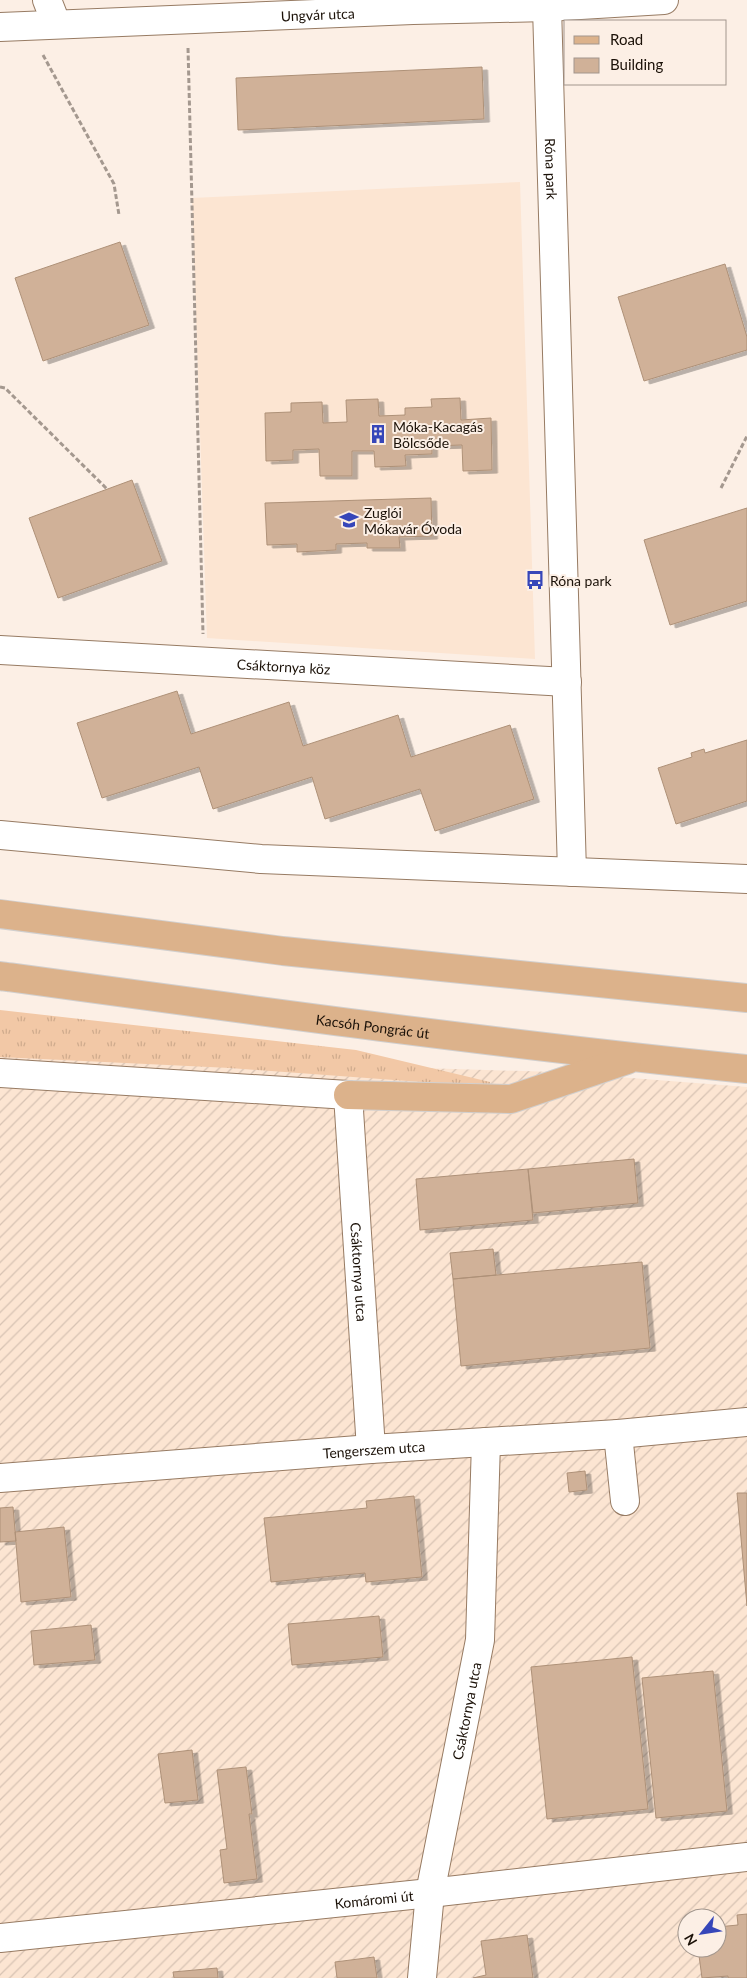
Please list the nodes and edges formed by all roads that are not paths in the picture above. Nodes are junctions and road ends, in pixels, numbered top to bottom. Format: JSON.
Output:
{"nodes":[{"id":1,"x":664,"y":0,"type":"edge"},
{"id":2,"x":547,"y":7,"type":"junction"},
{"id":3,"x":237,"y":9,"type":"edge"},
{"id":4,"x":52,"y":12,"type":"edge"},
{"id":5,"x":0,"y":26,"type":"edge"},
{"id":6,"x":0,"y":650,"type":"edge"},
{"id":7,"x":566,"y":682,"type":"junction"},
{"id":8,"x":0,"y":835,"type":"edge"},
{"id":9,"x":572,"y":872,"type":"junction"},
{"id":10,"x":747,"y":880,"type":"edge"},
{"id":11,"x":0,"y":914,"type":"edge"},
{"id":12,"x":0,"y":976,"type":"edge"},
{"id":13,"x":747,"y":998,"type":"edge"},
{"id":14,"x":633,"y":1058,"type":"junction"},
{"id":15,"x":747,"y":1069,"type":"edge"},
{"id":16,"x":0,"y":1073,"type":"edge"},
{"id":17,"x":348,"y":1095,"type":"junction"},
{"id":18,"x":747,"y":1422,"type":"edge"},
{"id":19,"x":618,"y":1434,"type":"junction"},
{"id":20,"x":486,"y":1442,"type":"junction"},
{"id":21,"x":372,"y":1449,"type":"junction"},
{"id":22,"x":0,"y":1478,"type":"edge"},
{"id":23,"x":625,"y":1501,"type":"dead end"},
{"id":24,"x":747,"y":1857,"type":"edge"},
{"id":25,"x":430,"y":1893,"type":"junction"},
{"id":26,"x":0,"y":1938,"type":"edge"},
{"id":27,"x":422,"y":1978,"type":"edge"}],
"edges":[{"from":1,"to":2,"type":"street","name":"Ungvár utca"},
{"from":2,"to":3,"type":"street","name":"Ungvár utca"},
{"from":2,"to":7,"type":"street","name":"Róna park"},
{"from":3,"to":4,"type":"street","name":"Ungvár utca"},
{"from":4,"to":5,"type":"street","name":"Ungvár utca"},
{"from":6,"to":7,"type":"street","name":"Csáktornya köz"},
{"from":7,"to":9,"type":"street","name":"Róna park"},
{"from":8,"to":9,"type":"street"},
{"from":9,"to":10,"type":"street"},
{"from":11,"to":13,"type":"main road"},
{"from":12,"to":14,"type":"main road","name":"Kacsóh Pongrác út"},
{"from":14,"to":15,"type":"main road","name":"Kacsóh Pongrác út"},
{"from":14,"to":17,"type":"main road"},
{"from":16,"to":17,"type":"street"},
{"from":17,"to":21,"type":"street","name":"Csáktornya utca"},
{"from":18,"to":19,"type":"street","name":"Tengerszem utca"},
{"from":19,"to":20,"type":"street","name":"Tengerszem utca"},
{"from":19,"to":23,"type":"street"},
{"from":20,"to":21,"type":"street","name":"Tengerszem utca"},
{"from":20,"to":25,"type":"street","name":"Csáktornya utca"},
{"from":21,"to":22,"type":"street","name":"Tengerszem utca"},
{"from":24,"to":25,"type":"street","name":"Komáromi út"},
{"from":25,"to":26,"type":"street","name":"Komáromi út"},
{"from":25,"to":27,"type":"street","name":"Csáktornya utca"}]}
